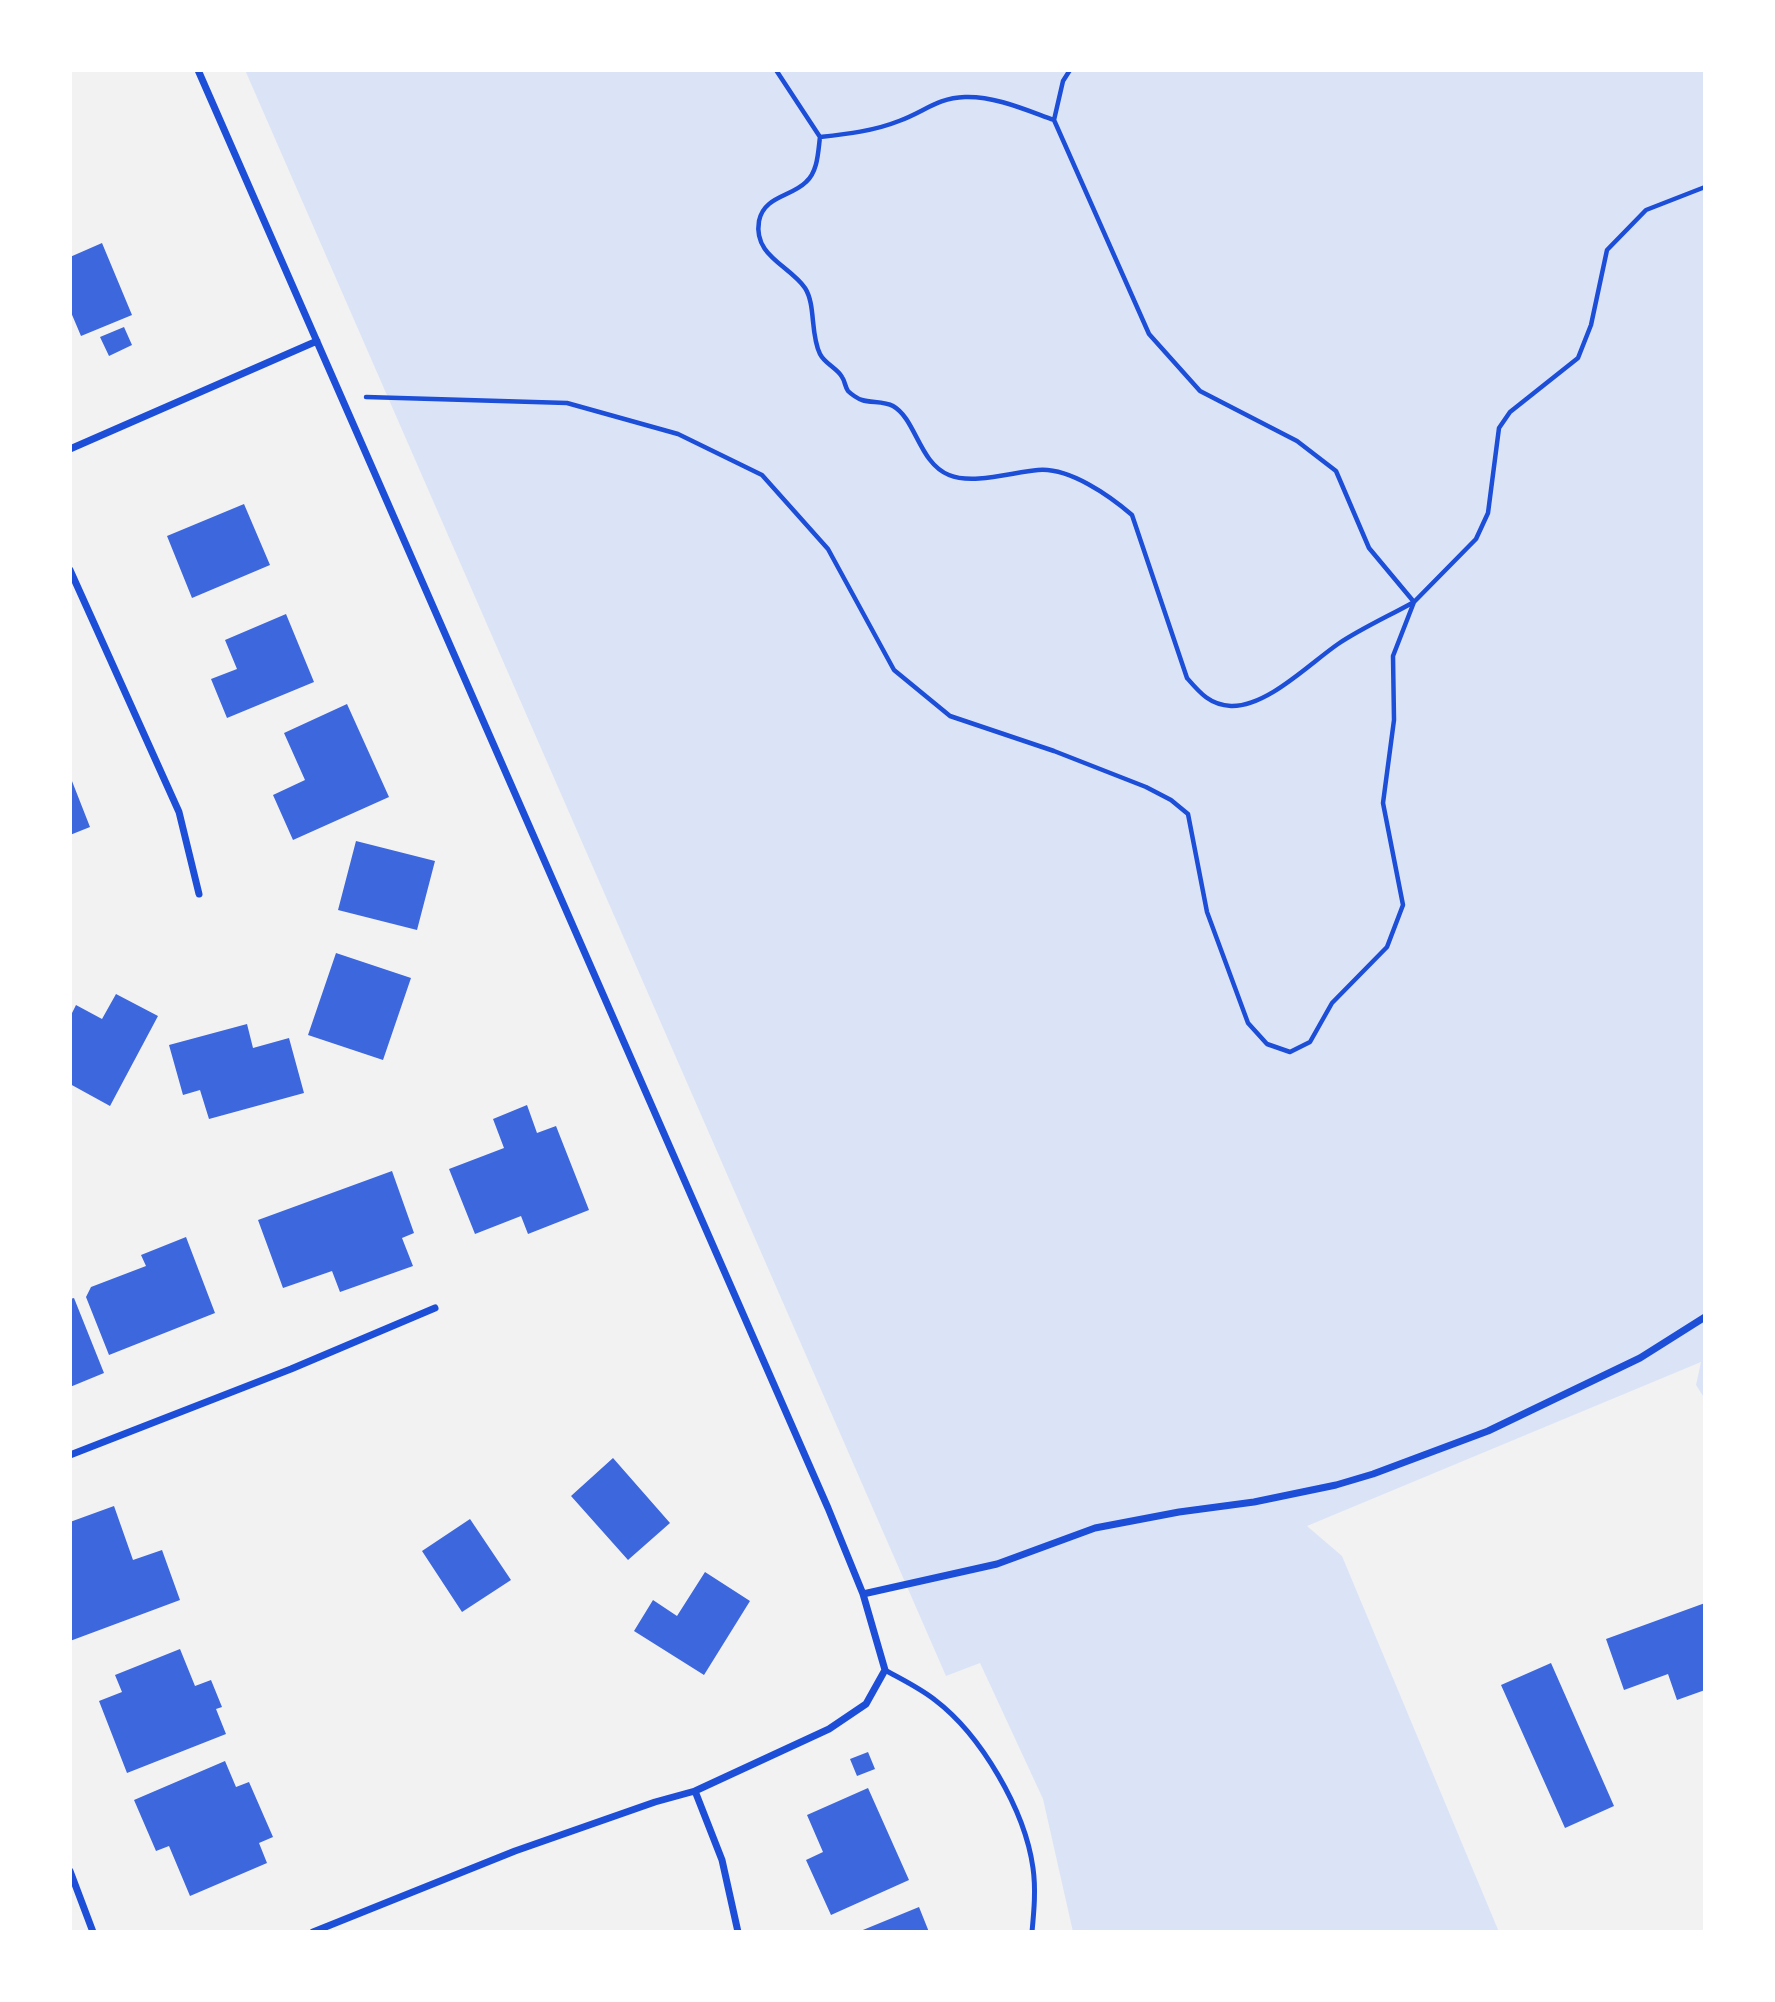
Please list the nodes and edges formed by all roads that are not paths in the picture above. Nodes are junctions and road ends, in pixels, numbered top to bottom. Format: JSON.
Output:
{"nodes":[{"id":1,"x":198,"y":70,"type":"edge"},
{"id":2,"x":317,"y":341,"type":"junction"},
{"id":3,"x":70,"y":449,"type":"edge"},
{"id":4,"x":70,"y":570,"type":"edge"},
{"id":5,"x":199,"y":894,"type":"dead end"},
{"id":6,"x":436,"y":1308,"type":"dead end"},
{"id":7,"x":1705,"y":1317,"type":"edge"},
{"id":8,"x":70,"y":1455,"type":"edge"},
{"id":9,"x":863,"y":1594,"type":"junction"},
{"id":10,"x":885,"y":1670,"type":"junction"},
{"id":11,"x":695,"y":1791,"type":"junction"},
{"id":12,"x":70,"y":1871,"type":"edge"},
{"id":13,"x":93,"y":1932,"type":"edge"},
{"id":14,"x":313,"y":1932,"type":"edge"},
{"id":15,"x":738,"y":1932,"type":"edge"},
{"id":16,"x":1032,"y":1932,"type":"edge"}],
"edges":[{"from":1,"to":2,"type":"street"},
{"from":2,"to":3,"type":"street"},
{"from":2,"to":9,"type":"street"},
{"from":4,"to":5,"type":"street"},
{"from":6,"to":8,"type":"street"},
{"from":7,"to":9,"type":"street"},
{"from":9,"to":10,"type":"street"},
{"from":10,"to":11,"type":"street"},
{"from":10,"to":16,"type":"lane"},
{"from":11,"to":14,"type":"street"},
{"from":11,"to":15,"type":"street"},
{"from":12,"to":13,"type":"street"}]}
